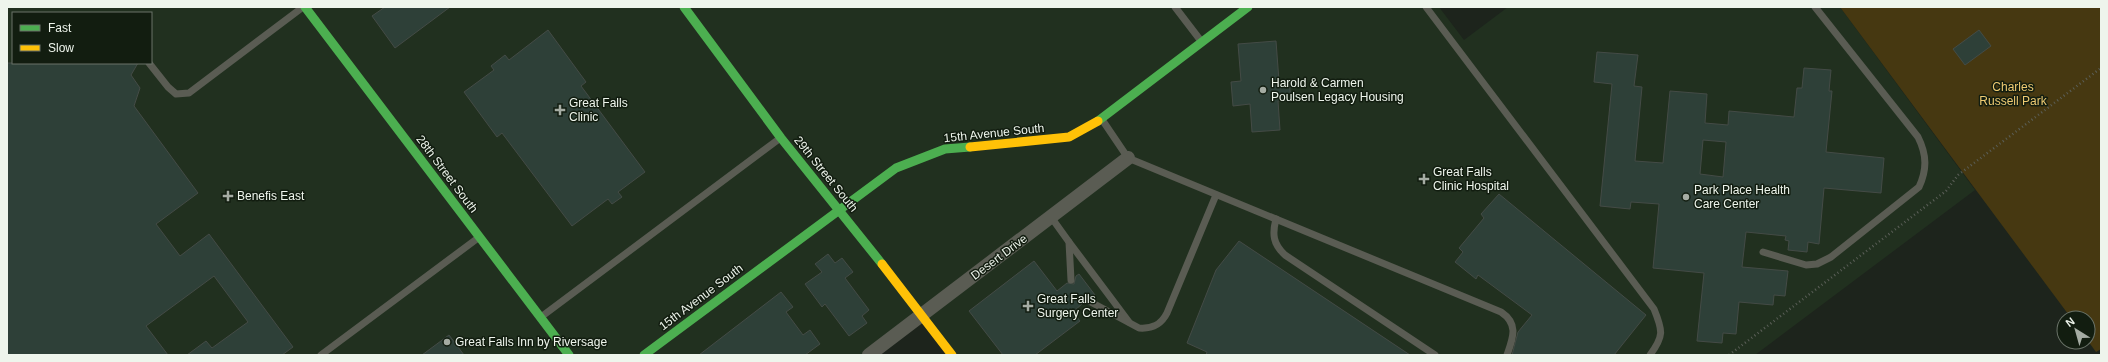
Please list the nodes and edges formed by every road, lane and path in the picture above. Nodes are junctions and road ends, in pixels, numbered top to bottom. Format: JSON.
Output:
{"nodes":[{"id":1,"x":304,"y":7,"type":"edge"},
{"id":2,"x":684,"y":7,"type":"edge"},
{"id":3,"x":1175,"y":7,"type":"edge"},
{"id":4,"x":1248,"y":7,"type":"edge"},
{"id":5,"x":1426,"y":7,"type":"edge"},
{"id":6,"x":1815,"y":7,"type":"edge"},
{"id":7,"x":1202,"y":43,"type":"junction"},
{"id":8,"x":150,"y":64,"type":"edge"},
{"id":9,"x":2101,"y":68,"type":"edge"},
{"id":10,"x":1102,"y":119,"type":"junction"},
{"id":11,"x":781,"y":138,"type":"junction"},
{"id":12,"x":1128,"y":158,"type":"junction"},
{"id":13,"x":1216,"y":195,"type":"junction"},
{"id":14,"x":840,"y":210,"type":"junction"},
{"id":15,"x":1051,"y":217,"type":"junction"},
{"id":16,"x":1276,"y":219,"type":"junction"},
{"id":17,"x":480,"y":236,"type":"junction"},
{"id":18,"x":1069,"y":242,"type":"junction"},
{"id":19,"x":1763,"y":252,"type":"dead end"},
{"id":20,"x":1071,"y":280,"type":"dead end"},
{"id":21,"x":1087,"y":300,"type":"dead end"},
{"id":22,"x":922,"y":315,"type":"junction"},
{"id":23,"x":541,"y":317,"type":"junction"},
{"id":24,"x":1131,"y":324,"type":"junction"},
{"id":25,"x":321,"y":355,"type":"edge"},
{"id":26,"x":570,"y":355,"type":"edge"},
{"id":27,"x":644,"y":355,"type":"edge"},
{"id":28,"x":868,"y":355,"type":"edge"},
{"id":29,"x":952,"y":355,"type":"edge"},
{"id":30,"x":1435,"y":355,"type":"edge"},
{"id":31,"x":1507,"y":355,"type":"edge"},
{"id":32,"x":1650,"y":355,"type":"edge"},
{"id":33,"x":1730,"y":355,"type":"edge"}],
"edges":[{"from":1,"to":8,"type":"lane"},
{"from":1,"to":17,"type":"street","name":"28th Street South"},
{"from":2,"to":11,"type":"street","name":"29th Street South"},
{"from":3,"to":7,"type":"lane"},
{"from":4,"to":7,"type":"street","name":"15th Avenue South"},
{"from":5,"to":32,"type":"lane"},
{"from":6,"to":19,"type":"lane"},
{"from":7,"to":10,"type":"street","name":"15th Avenue South"},
{"from":9,"to":33,"type":"path"},
{"from":10,"to":12,"type":"lane"},
{"from":10,"to":14,"type":"street","name":"15th Avenue South"},
{"from":11,"to":14,"type":"street","name":"29th Street South"},
{"from":11,"to":23,"type":"lane"},
{"from":12,"to":13,"type":"lane"},
{"from":12,"to":15,"type":"street","name":"Desert Drive"},
{"from":13,"to":16,"type":"lane"},
{"from":13,"to":24,"type":"lane"},
{"from":14,"to":22,"type":"street","name":"29th Street South"},
{"from":14,"to":27,"type":"street","name":"15th Avenue South"},
{"from":15,"to":18,"type":"lane"},
{"from":15,"to":22,"type":"street","name":"Desert Drive"},
{"from":16,"to":30,"type":"lane"},
{"from":16,"to":31,"type":"lane"},
{"from":17,"to":23,"type":"street","name":"28th Street South"},
{"from":17,"to":25,"type":"lane"},
{"from":18,"to":20,"type":"lane"},
{"from":18,"to":24,"type":"lane"},
{"from":21,"to":24,"type":"lane"},
{"from":22,"to":28,"type":"street","name":"Desert Drive"},
{"from":22,"to":29,"type":"street","name":"29th Street South"},
{"from":23,"to":26,"type":"street","name":"28th Street South"}]}
